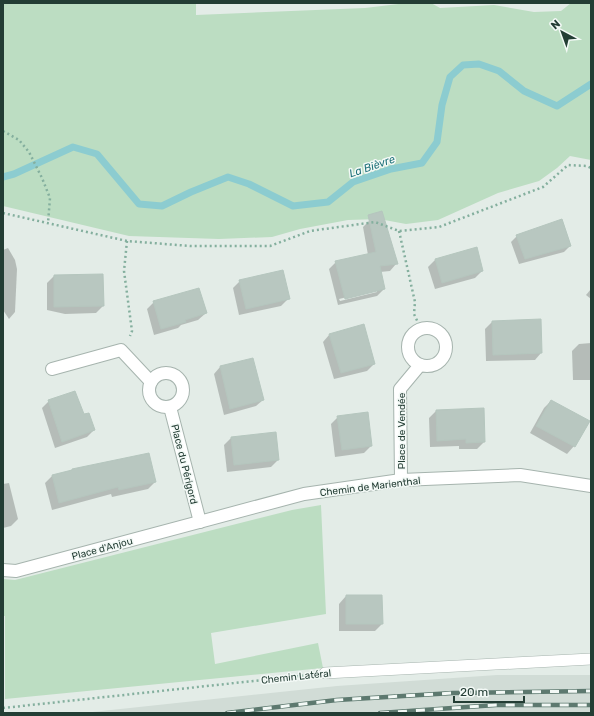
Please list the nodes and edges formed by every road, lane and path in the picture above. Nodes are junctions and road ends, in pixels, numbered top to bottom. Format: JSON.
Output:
{"nodes":[{"id":1,"x":3,"y":131,"type":"edge"},
{"id":2,"x":591,"y":168,"type":"edge"},
{"id":3,"x":3,"y":213,"type":"edge"},
{"id":4,"x":48,"y":223,"type":"junction"},
{"id":5,"x":399,"y":230,"type":"junction"},
{"id":6,"x":127,"y":241,"type":"junction"},
{"id":7,"x":421,"y":329,"type":"junction"},
{"id":8,"x":121,"y":350,"type":"junction"},
{"id":9,"x":420,"y":365,"type":"junction"},
{"id":10,"x":52,"y":369,"type":"dead end"},
{"id":11,"x":151,"y":382,"type":"junction"},
{"id":12,"x":170,"y":407,"type":"junction"},
{"id":13,"x":401,"y":480,"type":"junction"},
{"id":14,"x":591,"y":486,"type":"edge"},
{"id":15,"x":200,"y":522,"type":"junction"},
{"id":16,"x":3,"y":570,"type":"edge"},
{"id":17,"x":591,"y":659,"type":"edge"},
{"id":18,"x":325,"y":673,"type":"joint"},
{"id":19,"x":3,"y":708,"type":"edge"}],
"edges":[{"from":1,"to":4,"type":"path"},
{"from":2,"to":5,"type":"path"},
{"from":3,"to":4,"type":"path"},
{"from":4,"to":6,"type":"path"},
{"from":5,"to":6,"type":"path"},
{"from":5,"to":7,"type":"path"},
{"from":6,"to":8,"type":"path"},
{"from":7,"to":9,"type":"street"},
{"from":7,"to":9,"type":"street"},
{"from":8,"to":10,"type":"street"},
{"from":8,"to":11,"type":"street"},
{"from":9,"to":13,"type":"street","name":"Place de Vendée"},
{"from":11,"to":12,"type":"street"},
{"from":11,"to":12,"type":"street"},
{"from":12,"to":15,"type":"street","name":"Place du Périgord"},
{"from":13,"to":14,"type":"street","name":"Chemin de Marienthal"},
{"from":13,"to":15,"type":"street","name":"Chemin de Marienthal"},
{"from":15,"to":16,"type":"street","name":"Place d'Anjou"},
{"from":17,"to":18,"type":"lane","name":"Chemin Latéral"},
{"from":18,"to":19,"type":"path","name":"Chemin Latéral"}]}
